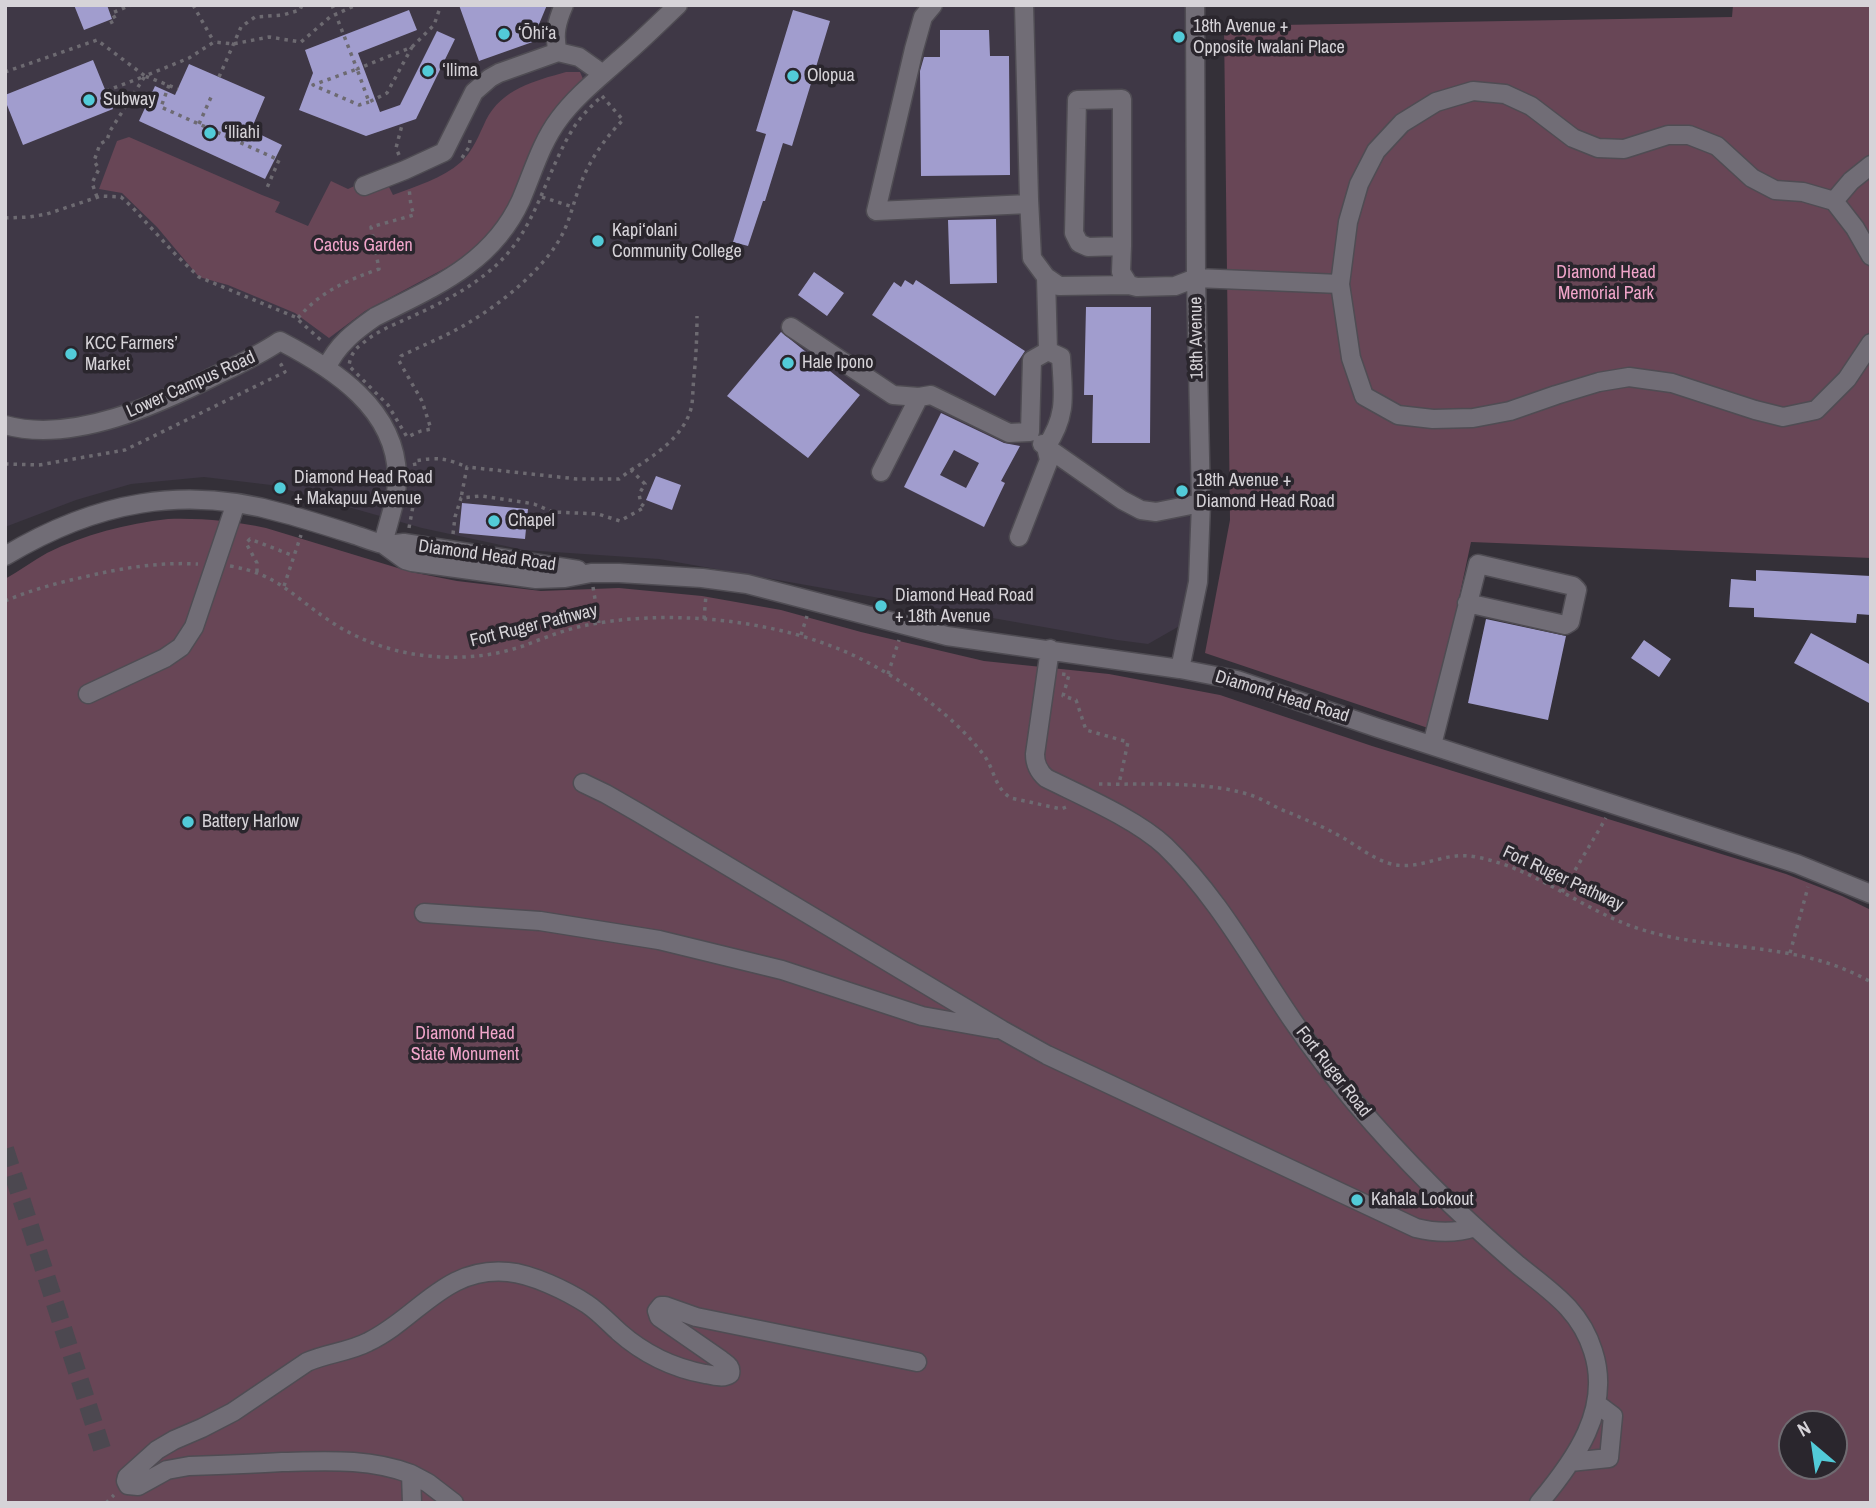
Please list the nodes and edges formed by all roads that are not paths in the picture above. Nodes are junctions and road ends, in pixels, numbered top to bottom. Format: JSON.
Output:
{"nodes":[{"id":1,"x":564,"y":5,"type":"edge"},
{"id":2,"x":678,"y":5,"type":"edge"},
{"id":3,"x":933,"y":5,"type":"edge"},
{"id":4,"x":1024,"y":5,"type":"edge"},
{"id":5,"x":1195,"y":5,"type":"edge"},
{"id":6,"x":558,"y":52,"type":"junction"},
{"id":7,"x":603,"y":74,"type":"junction"},
{"id":8,"x":1871,"y":165,"type":"edge"},
{"id":9,"x":364,"y":186,"type":"dead end"},
{"id":10,"x":1834,"y":201,"type":"junction"},
{"id":11,"x":1029,"y":204,"type":"junction"},
{"id":12,"x":1122,"y":246,"type":"junction"},
{"id":13,"x":1871,"y":256,"type":"edge"},
{"id":14,"x":1046,"y":277,"type":"junction"},
{"id":15,"x":1196,"y":278,"type":"junction"},
{"id":16,"x":1340,"y":284,"type":"junction"},
{"id":17,"x":1129,"y":285,"type":"junction"},
{"id":18,"x":791,"y":327,"type":"dead end"},
{"id":19,"x":1871,"y":343,"type":"edge"},
{"id":20,"x":1048,"y":351,"type":"junction"},
{"id":21,"x":327,"y":367,"type":"junction"},
{"id":22,"x":919,"y":397,"type":"junction"},
{"id":23,"x":5,"y":425,"type":"edge"},
{"id":24,"x":1030,"y":432,"type":"junction"},
{"id":25,"x":1046,"y":447,"type":"junction"},
{"id":26,"x":881,"y":472,"type":"dead end"},
{"id":27,"x":236,"y":503,"type":"junction"},
{"id":28,"x":1201,"y":503,"type":"junction"},
{"id":29,"x":1019,"y":537,"type":"dead end"},
{"id":30,"x":383,"y":544,"type":"junction"},
{"id":31,"x":5,"y":556,"type":"edge"},
{"id":32,"x":1467,"y":603,"type":"junction"},
{"id":33,"x":1050,"y":649,"type":"junction"},
{"id":34,"x":1180,"y":669,"type":"junction"},
{"id":35,"x":88,"y":694,"type":"dead end"},
{"id":36,"x":1432,"y":745,"type":"junction"},
{"id":37,"x":583,"y":783,"type":"dead end"},
{"id":38,"x":1871,"y":894,"type":"edge"},
{"id":39,"x":424,"y":913,"type":"dead end"},
{"id":40,"x":1002,"y":1030,"type":"junction"},
{"id":41,"x":1475,"y":1227,"type":"junction"},
{"id":42,"x":917,"y":1362,"type":"dead end"},
{"id":43,"x":1597,"y":1404,"type":"junction"},
{"id":44,"x":1570,"y":1462,"type":"junction"},
{"id":45,"x":411,"y":1475,"type":"junction"},
{"id":46,"x":412,"y":1503,"type":"edge"},
{"id":47,"x":454,"y":1503,"type":"edge"},
{"id":48,"x":1539,"y":1503,"type":"edge"}],
"edges":[{"from":1,"to":6,"type":"street"},
{"from":2,"to":7,"type":"street"},
{"from":3,"to":11,"type":"street"},
{"from":4,"to":11,"type":"street"},
{"from":5,"to":15,"type":"street","name":"18th Avenue"},
{"from":6,"to":7,"type":"street"},
{"from":6,"to":9,"type":"street"},
{"from":7,"to":21,"type":"street"},
{"from":8,"to":10,"type":"street"},
{"from":10,"to":13,"type":"street"},
{"from":10,"to":16,"type":"street"},
{"from":11,"to":14,"type":"street"},
{"from":12,"to":12,"type":"street"},
{"from":12,"to":17,"type":"street"},
{"from":14,"to":17,"type":"street"},
{"from":14,"to":20,"type":"street"},
{"from":15,"to":16,"type":"street"},
{"from":15,"to":17,"type":"street"},
{"from":15,"to":28,"type":"street","name":"18th Avenue"},
{"from":16,"to":19,"type":"street"},
{"from":18,"to":22,"type":"street"},
{"from":20,"to":24,"type":"street"},
{"from":20,"to":25,"type":"street"},
{"from":21,"to":23,"type":"street","name":"Lower Campus Road"},
{"from":21,"to":30,"type":"street","name":"Lower Campus Road"},
{"from":22,"to":24,"type":"street"},
{"from":22,"to":26,"type":"street"},
{"from":24,"to":25,"type":"street"},
{"from":25,"to":28,"type":"street"},
{"from":25,"to":29,"type":"street"},
{"from":27,"to":30,"type":"street","name":"Diamond Head Road"},
{"from":27,"to":31,"type":"street","name":"Diamond Head Road"},
{"from":27,"to":35,"type":"street"},
{"from":28,"to":34,"type":"street","name":"18th Avenue"},
{"from":30,"to":33,"type":"street","name":"Diamond Head Road"},
{"from":32,"to":32,"type":"street"},
{"from":32,"to":36,"type":"street"},
{"from":33,"to":34,"type":"street","name":"Diamond Head Road"},
{"from":33,"to":41,"type":"street","name":"Fort Ruger Road"},
{"from":34,"to":36,"type":"street","name":"Diamond Head Road"},
{"from":36,"to":38,"type":"street","name":"Diamond Head Road"},
{"from":37,"to":40,"type":"street"},
{"from":39,"to":40,"type":"street"},
{"from":40,"to":41,"type":"street"},
{"from":41,"to":43,"type":"street","name":"Fort Ruger Road"},
{"from":42,"to":45,"type":"street"},
{"from":43,"to":44,"type":"street","name":"Fort Ruger Road"},
{"from":43,"to":44,"type":"street"},
{"from":44,"to":48,"type":"street","name":"Fort Ruger Road"},
{"from":45,"to":46,"type":"street"},
{"from":45,"to":47,"type":"street"}]}
